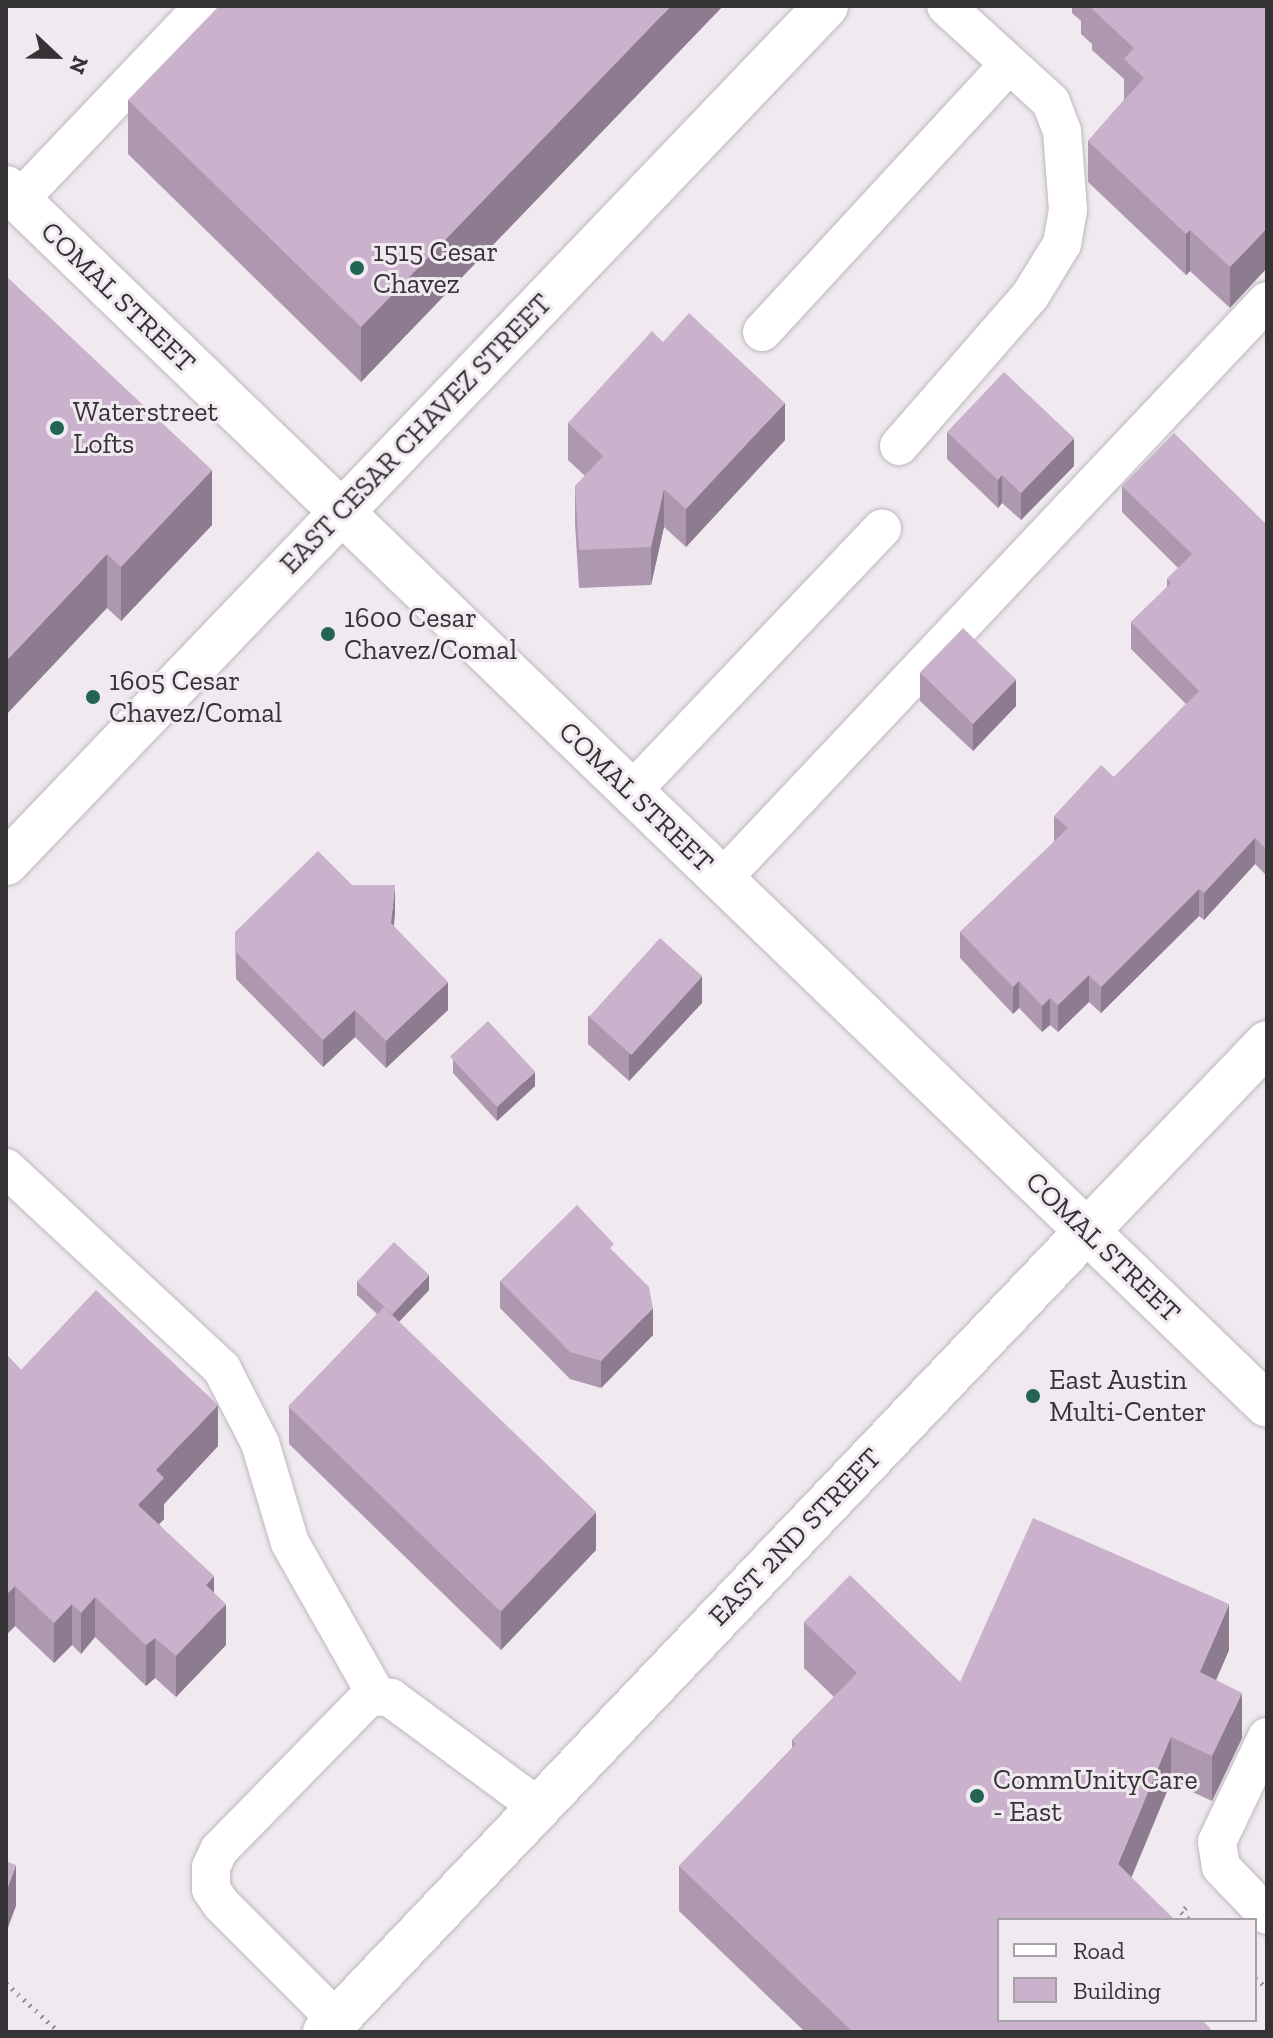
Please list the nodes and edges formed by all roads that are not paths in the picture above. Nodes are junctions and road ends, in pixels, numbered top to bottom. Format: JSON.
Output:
{"nodes":[{"id":1,"x":204,"y":6,"type":"edge"},
{"id":2,"x":826,"y":6,"type":"edge"},
{"id":3,"x":946,"y":6,"type":"edge"},
{"id":4,"x":1009,"y":64,"type":"junction"},
{"id":5,"x":12,"y":194,"type":"edge"},
{"id":6,"x":1267,"y":301,"type":"edge"},
{"id":7,"x":762,"y":332,"type":"dead end"},
{"id":8,"x":899,"y":446,"type":"dead end"},
{"id":9,"x":342,"y":512,"type":"junction"},
{"id":10,"x":882,"y":528,"type":"dead end"},
{"id":11,"x":631,"y":792,"type":"junction"},
{"id":12,"x":6,"y":863,"type":"edge"},
{"id":13,"x":722,"y":879,"type":"junction"},
{"id":14,"x":1267,"y":1043,"type":"edge"},
{"id":15,"x":6,"y":1168,"type":"edge"},
{"id":16,"x":1087,"y":1231,"type":"junction"},
{"id":17,"x":1267,"y":1405,"type":"edge"},
{"id":18,"x":377,"y":1696,"type":"junction"},
{"id":19,"x":1267,"y":1737,"type":"edge"},
{"id":20,"x":537,"y":1806,"type":"junction"},
{"id":21,"x":1267,"y":1915,"type":"edge"},
{"id":22,"x":331,"y":2026,"type":"edge"}],
"edges":[{"from":1,"to":5,"type":"lane"},
{"from":2,"to":9,"type":"street","name":"EAST CESAR CHAVEZ STREET"},
{"from":3,"to":4,"type":"lane"},
{"from":4,"to":7,"type":"lane"},
{"from":4,"to":8,"type":"lane"},
{"from":5,"to":9,"type":"street","name":"COMAL STREET"},
{"from":6,"to":13,"type":"lane"},
{"from":9,"to":11,"type":"street","name":"COMAL STREET"},
{"from":9,"to":12,"type":"street","name":"EAST CESAR CHAVEZ STREET"},
{"from":10,"to":11,"type":"lane"},
{"from":11,"to":13,"type":"street","name":"COMAL STREET"},
{"from":13,"to":16,"type":"street","name":"COMAL STREET"},
{"from":14,"to":16,"type":"street","name":"EAST 2ND STREET"},
{"from":15,"to":18,"type":"lane"},
{"from":16,"to":17,"type":"street","name":"COMAL STREET"},
{"from":16,"to":20,"type":"street","name":"EAST 2ND STREET"},
{"from":18,"to":20,"type":"lane"},
{"from":18,"to":22,"type":"lane"},
{"from":19,"to":21,"type":"lane"},
{"from":20,"to":22,"type":"street","name":"EAST 2ND STREET"}]}
